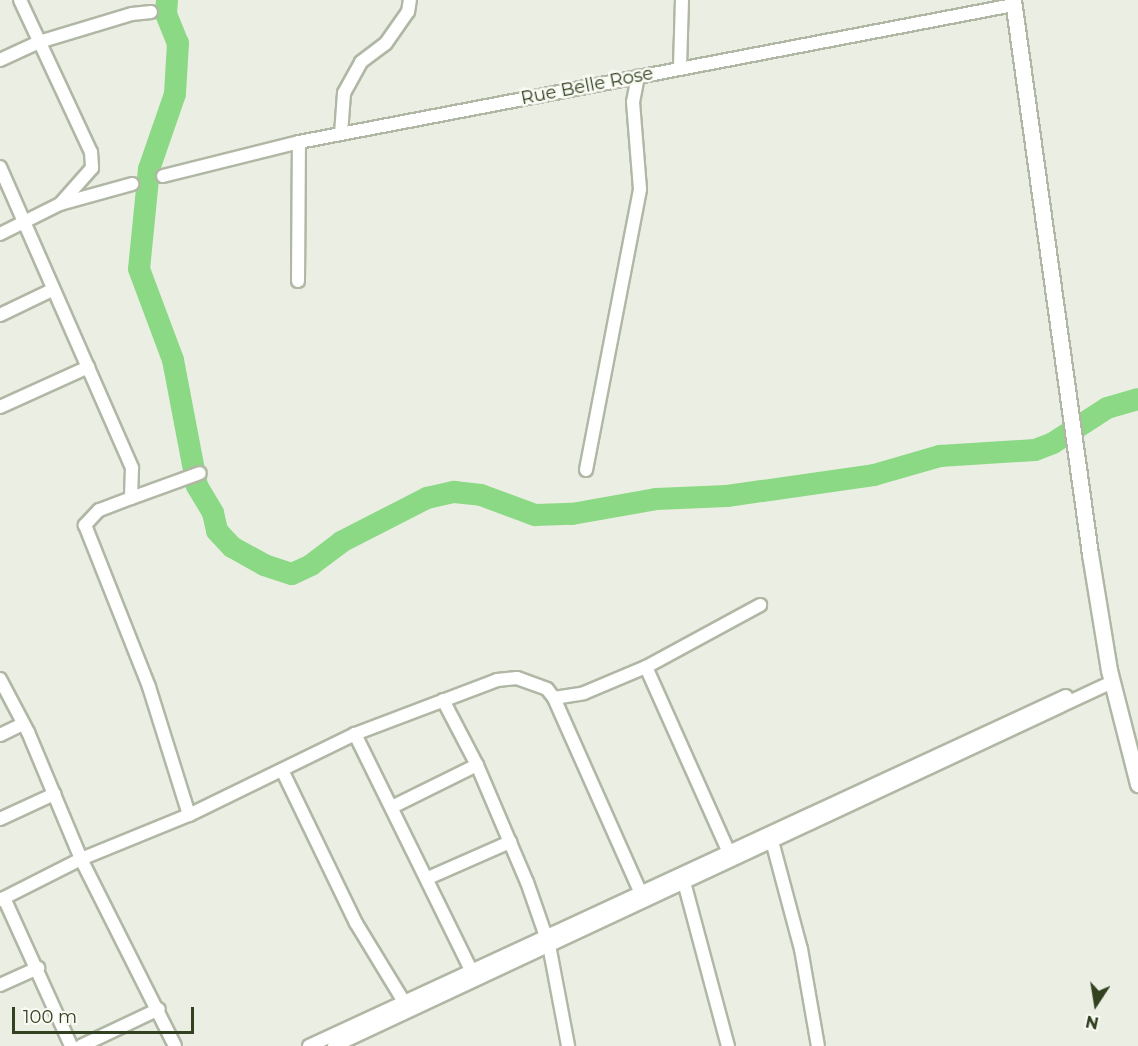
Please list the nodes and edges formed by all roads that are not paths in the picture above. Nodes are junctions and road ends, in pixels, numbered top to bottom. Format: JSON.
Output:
{"nodes":[{"id":1,"x":20,"y":0,"type":"edge"},
{"id":2,"x":410,"y":0,"type":"edge"},
{"id":3,"x":682,"y":0,"type":"edge"},
{"id":4,"x":1013,"y":2,"type":"edge"},
{"id":5,"x":151,"y":12,"type":"dead end"},
{"id":6,"x":39,"y":42,"type":"junction"},
{"id":7,"x":0,"y":60,"type":"edge"},
{"id":8,"x":680,"y":67,"type":"junction"},
{"id":9,"x":638,"y":76,"type":"junction"},
{"id":10,"x":341,"y":134,"type":"junction"},
{"id":11,"x":299,"y":142,"type":"junction"},
{"id":12,"x":0,"y":167,"type":"edge"},
{"id":13,"x":163,"y":176,"type":"dead end"},
{"id":14,"x":132,"y":184,"type":"dead end"},
{"id":15,"x":60,"y":204,"type":"junction"},
{"id":16,"x":22,"y":223,"type":"junction"},
{"id":17,"x":0,"y":234,"type":"edge"},
{"id":18,"x":298,"y":281,"type":"dead end"},
{"id":19,"x":52,"y":290,"type":"junction"},
{"id":20,"x":0,"y":315,"type":"edge"},
{"id":21,"x":88,"y":367,"type":"junction"},
{"id":22,"x":0,"y":407,"type":"edge"},
{"id":23,"x":586,"y":470,"type":"dead end"},
{"id":24,"x":195,"y":474,"type":"dead end"},
{"id":25,"x":131,"y":498,"type":"junction"},
{"id":26,"x":760,"y":605,"type":"dead end"},
{"id":27,"x":646,"y":667,"type":"junction"},
{"id":28,"x":0,"y":679,"type":"edge"},
{"id":29,"x":1112,"y":682,"type":"junction"},
{"id":30,"x":554,"y":698,"type":"junction"},
{"id":31,"x":443,"y":700,"type":"junction"},
{"id":32,"x":23,"y":724,"type":"junction"},
{"id":33,"x":997,"y":731,"type":"junction"},
{"id":34,"x":355,"y":734,"type":"junction"},
{"id":35,"x":0,"y":735,"type":"edge"},
{"id":36,"x":477,"y":765,"type":"junction"},
{"id":37,"x":282,"y":770,"type":"junction"},
{"id":38,"x":1138,"y":784,"type":"edge"},
{"id":39,"x":54,"y":794,"type":"junction"},
{"id":40,"x":392,"y":807,"type":"junction"},
{"id":41,"x":189,"y":815,"type":"junction"},
{"id":42,"x":0,"y":819,"type":"edge"},
{"id":43,"x":772,"y":841,"type":"junction"},
{"id":44,"x":510,"y":842,"type":"junction"},
{"id":45,"x":728,"y":850,"type":"junction"},
{"id":46,"x":81,"y":859,"type":"junction"},
{"id":47,"x":428,"y":878,"type":"junction"},
{"id":48,"x":684,"y":882,"type":"junction"},
{"id":49,"x":658,"y":889,"type":"junction"},
{"id":50,"x":640,"y":891,"type":"junction"},
{"id":51,"x":2,"y":899,"type":"edge"},
{"id":52,"x":547,"y":941,"type":"junction"},
{"id":53,"x":38,"y":968,"type":"junction"},
{"id":54,"x":474,"y":975,"type":"junction"},
{"id":55,"x":0,"y":985,"type":"edge"},
{"id":56,"x":406,"y":1006,"type":"junction"},
{"id":57,"x":159,"y":1009,"type":"junction"},
{"id":58,"x":356,"y":1036,"type":"edge"},
{"id":59,"x":71,"y":1046,"type":"edge"},
{"id":60,"x":81,"y":1046,"type":"edge"},
{"id":61,"x":176,"y":1046,"type":"edge"},
{"id":62,"x":309,"y":1046,"type":"edge"},
{"id":63,"x":334,"y":1046,"type":"edge"},
{"id":64,"x":568,"y":1046,"type":"edge"},
{"id":65,"x":728,"y":1046,"type":"edge"},
{"id":66,"x":818,"y":1046,"type":"edge"}],
"edges":[{"from":1,"to":6,"type":"street"},
{"from":2,"to":10,"type":"street"},
{"from":3,"to":8,"type":"street"},
{"from":4,"to":8,"type":"street","name":"Rue Belle Rose"},
{"from":4,"to":29,"type":"street"},
{"from":5,"to":6,"type":"street"},
{"from":6,"to":7,"type":"street"},
{"from":6,"to":15,"type":"street"},
{"from":8,"to":9,"type":"street","name":"Rue Belle Rose"},
{"from":9,"to":10,"type":"street","name":"Rue Belle Rose"},
{"from":9,"to":23,"type":"street"},
{"from":10,"to":11,"type":"street","name":"Rue Belle Rose"},
{"from":11,"to":13,"type":"street","name":"Rue Belle Rose"},
{"from":11,"to":18,"type":"street"},
{"from":12,"to":16,"type":"street"},
{"from":14,"to":15,"type":"street"},
{"from":15,"to":16,"type":"street"},
{"from":16,"to":17,"type":"street"},
{"from":16,"to":19,"type":"street"},
{"from":19,"to":20,"type":"street"},
{"from":19,"to":21,"type":"street"},
{"from":21,"to":22,"type":"street"},
{"from":21,"to":25,"type":"street"},
{"from":24,"to":25,"type":"street"},
{"from":25,"to":41,"type":"street"},
{"from":26,"to":27,"type":"street"},
{"from":27,"to":30,"type":"street"},
{"from":27,"to":45,"type":"street"},
{"from":28,"to":32,"type":"street"},
{"from":29,"to":33,"type":"street"},
{"from":29,"to":38,"type":"street"},
{"from":30,"to":31,"type":"street"},
{"from":30,"to":50,"type":"street"},
{"from":31,"to":34,"type":"street"},
{"from":31,"to":36,"type":"street"},
{"from":32,"to":35,"type":"street"},
{"from":32,"to":39,"type":"street"},
{"from":33,"to":43,"type":"street"},
{"from":33,"to":45,"type":"street"},
{"from":34,"to":37,"type":"street"},
{"from":34,"to":40,"type":"street"},
{"from":36,"to":40,"type":"street"},
{"from":36,"to":44,"type":"street"},
{"from":37,"to":41,"type":"street"},
{"from":37,"to":56,"type":"street"},
{"from":39,"to":42,"type":"street"},
{"from":39,"to":46,"type":"street"},
{"from":40,"to":47,"type":"street"},
{"from":41,"to":46,"type":"street"},
{"from":43,"to":48,"type":"street"},
{"from":43,"to":66,"type":"street"},
{"from":44,"to":47,"type":"street"},
{"from":44,"to":52,"type":"street"},
{"from":45,"to":49,"type":"street"},
{"from":46,"to":51,"type":"street"},
{"from":46,"to":57,"type":"street"},
{"from":47,"to":54,"type":"street"},
{"from":48,"to":49,"type":"street"},
{"from":48,"to":65,"type":"street"},
{"from":49,"to":50,"type":"street"},
{"from":49,"to":52,"type":"street"},
{"from":50,"to":52,"type":"street"},
{"from":51,"to":53,"type":"street"},
{"from":52,"to":54,"type":"street"},
{"from":52,"to":64,"type":"street"},
{"from":53,"to":55,"type":"street"},
{"from":53,"to":59,"type":"street"},
{"from":54,"to":56,"type":"street"},
{"from":56,"to":58,"type":"street"},
{"from":57,"to":60,"type":"street"},
{"from":57,"to":61,"type":"street"},
{"from":58,"to":62,"type":"street"},
{"from":58,"to":63,"type":"street"}]}
